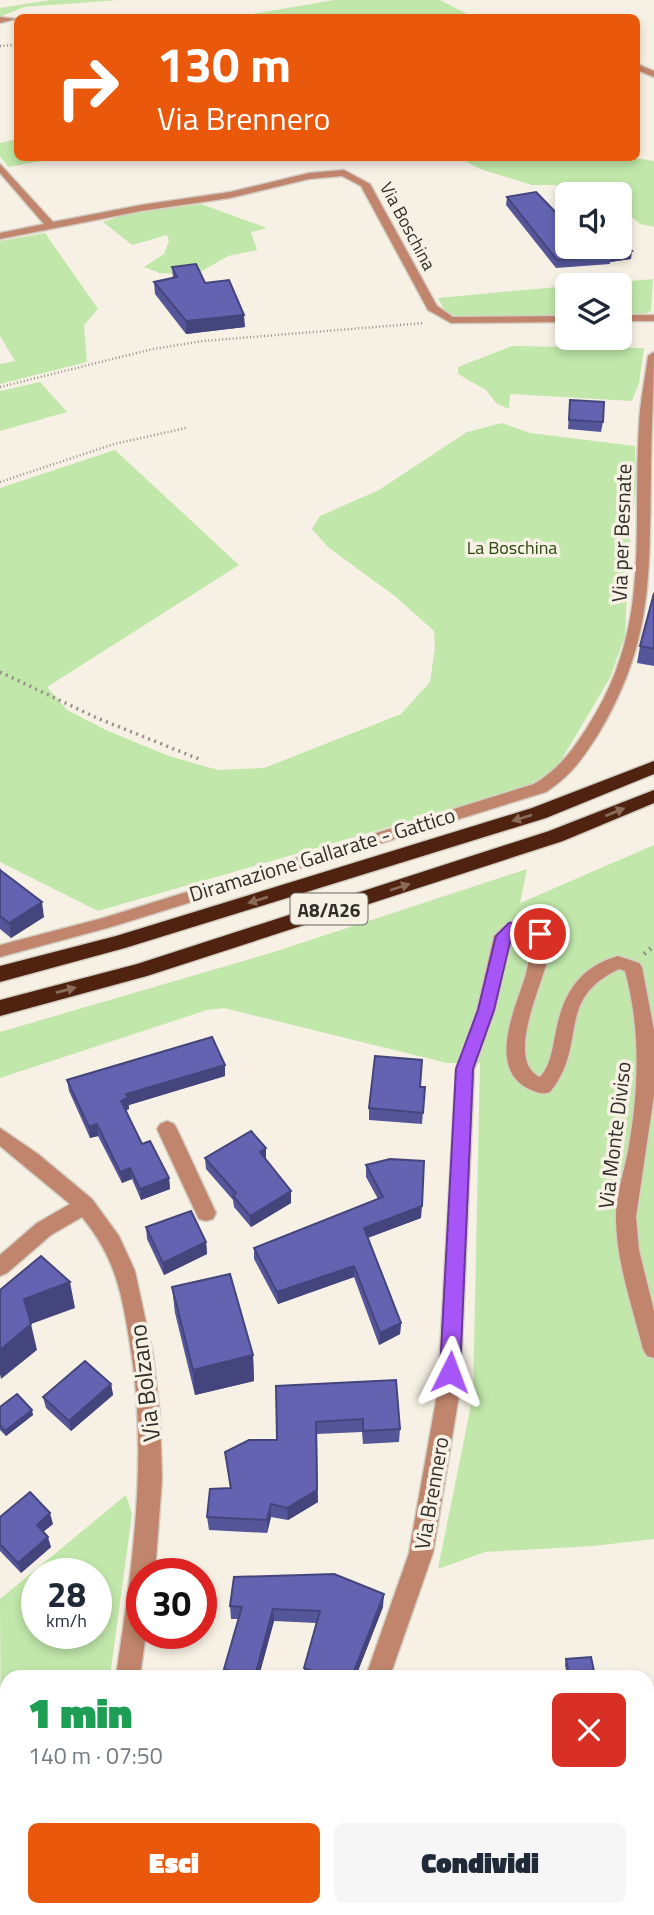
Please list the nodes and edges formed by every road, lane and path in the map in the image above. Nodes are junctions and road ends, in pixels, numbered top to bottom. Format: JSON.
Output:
{"nodes":[{"id":1,"x":12,"y":19,"type":"dead end"},
{"id":2,"x":0,"y":20,"type":"edge"},
{"id":3,"x":0,"y":167,"type":"edge"},
{"id":4,"x":51,"y":226,"type":"junction"},
{"id":5,"x":0,"y":236,"type":"edge"},
{"id":6,"x":632,"y":318,"type":"edge"},
{"id":7,"x":654,"y":318,"type":"edge"},
{"id":8,"x":555,"y":319,"type":"edge"},
{"id":9,"x":450,"y":320,"type":"junction"},
{"id":10,"x":654,"y":356,"type":"edge"},
{"id":11,"x":0,"y":387,"type":"edge"},
{"id":12,"x":186,"y":428,"type":"dead end"},
{"id":13,"x":0,"y":482,"type":"edge"},
{"id":14,"x":0,"y":671,"type":"edge"},
{"id":15,"x":199,"y":758,"type":"dead end"},
{"id":16,"x":654,"y":767,"type":"edge"},
{"id":17,"x":654,"y":796,"type":"edge"},
{"id":18,"x":0,"y":951,"type":"edge"},
{"id":19,"x":633,"y":967,"type":"joint"},
{"id":20,"x":0,"y":974,"type":"edge"},
{"id":21,"x":0,"y":1008,"type":"edge"},
{"id":22,"x":167,"y":1129,"type":"dead end"},
{"id":23,"x":0,"y":1136,"type":"edge"},
{"id":24,"x":85,"y":1205,"type":"junction"},
{"id":25,"x":206,"y":1213,"type":"dead end"},
{"id":26,"x":0,"y":1267,"type":"edge"},
{"id":27,"x":654,"y":1349,"type":"edge"},
{"id":28,"x":143,"y":1558,"type":"edge"},
{"id":29,"x":132,"y":1649,"type":"edge"},
{"id":30,"x":129,"y":1670,"type":"edge"},
{"id":31,"x":380,"y":1670,"type":"edge"}],
"edges":[{"from":1,"to":2,"type":"street"},
{"from":3,"to":4,"type":"street"},
{"from":4,"to":5,"type":"street","name":"Via Boschina"},
{"from":4,"to":9,"type":"street","name":"Via Boschina"},
{"from":6,"to":7,"type":"street"},
{"from":8,"to":9,"type":"street"},
{"from":9,"to":11,"type":"path"},
{"from":10,"to":18,"type":"street","name":"Via per Besnate"},
{"from":12,"to":13,"type":"path"},
{"from":14,"to":15,"type":"path"},
{"from":16,"to":20,"type":"highway","name":"Diramazione Gallarate - Gattico","number":"A8/A26","one_way":true},
{"from":21,"to":17,"type":"highway","number":"A8/A26","one_way":true},
{"from":19,"to":27,"type":"street","name":"Via Monte Diviso"},
{"from":19,"to":31,"type":"street","name":"Via Brennero"},
{"from":22,"to":25,"type":"street"},
{"from":23,"to":24,"type":"street","name":"Via Bolzano"},
{"from":24,"to":26,"type":"street"},
{"from":24,"to":28,"type":"street","name":"Via Bolzano"},
{"from":29,"to":30,"type":"street"}]}
